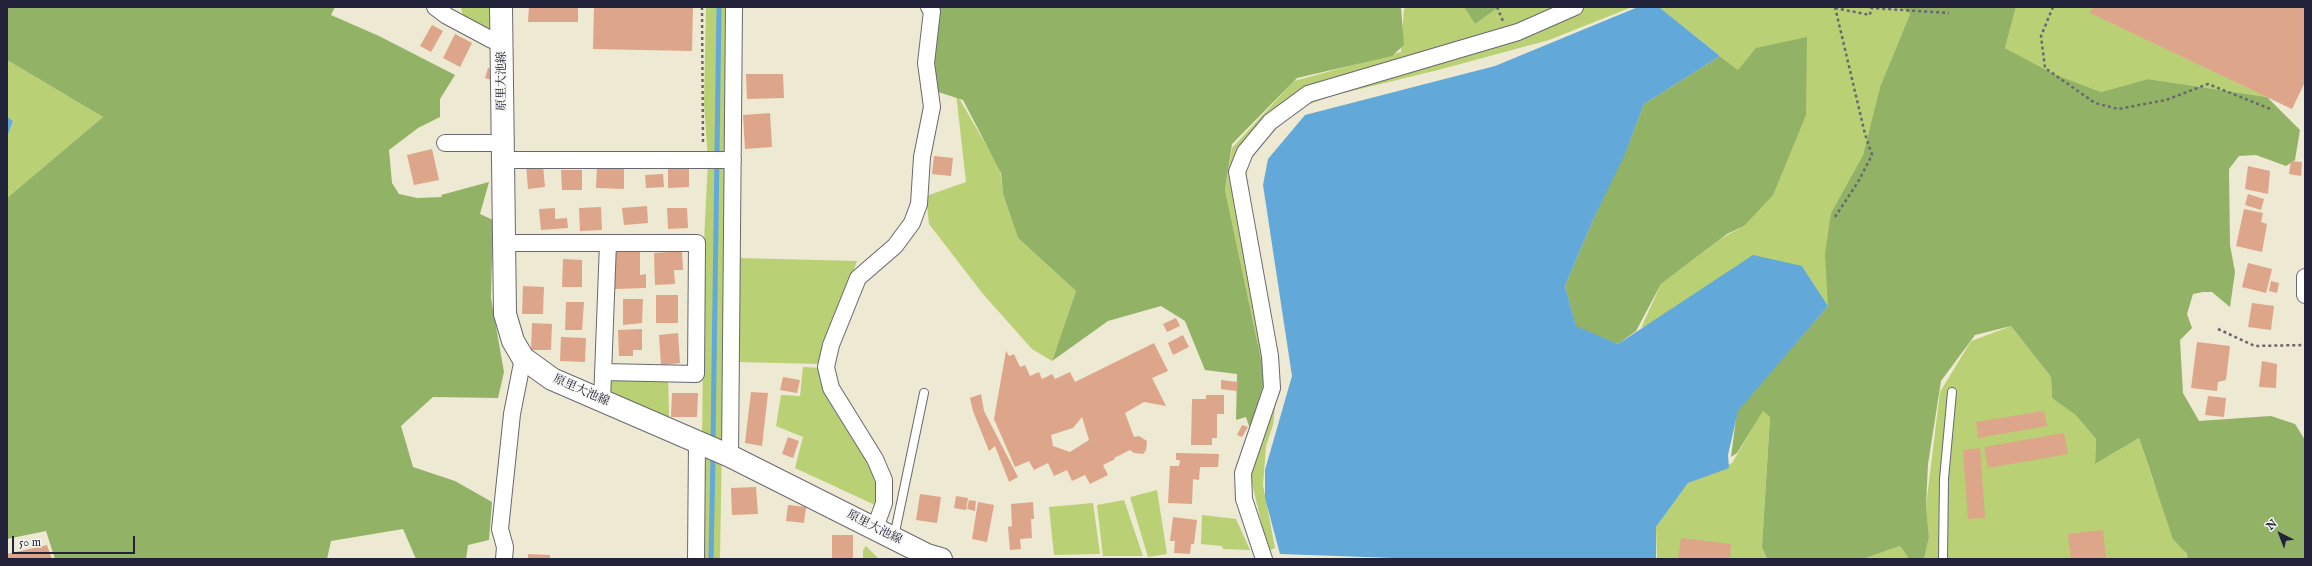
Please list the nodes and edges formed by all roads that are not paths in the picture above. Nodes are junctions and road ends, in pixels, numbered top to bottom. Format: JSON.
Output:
{"nodes":[{"id":1,"x":435,"y":7,"type":"edge"},
{"id":2,"x":501,"y":7,"type":"edge"},
{"id":3,"x":734,"y":7,"type":"edge"},
{"id":4,"x":929,"y":7,"type":"edge"},
{"id":5,"x":1575,"y":7,"type":"edge"},
{"id":6,"x":503,"y":40,"type":"junction"},
{"id":7,"x":445,"y":143,"type":"dead end"},
{"id":8,"x":504,"y":152,"type":"junction"},
{"id":9,"x":731,"y":160,"type":"junction"},
{"id":10,"x":504,"y":243,"type":"junction"},
{"id":11,"x":608,"y":243,"type":"junction"},
{"id":12,"x":2305,"y":277,"type":"edge"},
{"id":13,"x":2305,"y":295,"type":"edge"},
{"id":14,"x":523,"y":358,"type":"junction"},
{"id":15,"x":603,"y":372,"type":"junction"},
{"id":16,"x":1952,"y":392,"type":"dead end"},
{"id":17,"x":924,"y":393,"type":"dead end"},
{"id":18,"x":602,"y":401,"type":"junction"},
{"id":19,"x":700,"y":443,"type":"junction"},
{"id":20,"x":728,"y":455,"type":"junction"},
{"id":21,"x":884,"y":533,"type":"junction"},
{"id":22,"x":918,"y":555,"type":"edge"},
{"id":23,"x":504,"y":559,"type":"edge"},
{"id":24,"x":696,"y":559,"type":"edge"},
{"id":25,"x":941,"y":559,"type":"edge"},
{"id":26,"x":1264,"y":559,"type":"edge"},
{"id":27,"x":1943,"y":559,"type":"edge"}],
"edges":[{"from":1,"to":6,"type":"street"},
{"from":2,"to":6,"type":"main road","name":"原里大池線"},
{"from":3,"to":9,"type":"street"},
{"from":4,"to":21,"type":"street"},
{"from":5,"to":26,"type":"street"},
{"from":6,"to":8,"type":"main road","name":"原里大池線"},
{"from":7,"to":8,"type":"street"},
{"from":8,"to":9,"type":"street"},
{"from":8,"to":10,"type":"main road","name":"原里大池線"},
{"from":9,"to":20,"type":"street"},
{"from":10,"to":11,"type":"street"},
{"from":10,"to":14,"type":"main road","name":"原里大池線"},
{"from":11,"to":15,"type":"street"},
{"from":11,"to":15,"type":"street"},
{"from":12,"to":13,"type":"street"},
{"from":14,"to":18,"type":"main road","name":"原里大池線"},
{"from":14,"to":23,"type":"street"},
{"from":15,"to":18,"type":"street"},
{"from":16,"to":27,"type":"lane"},
{"from":17,"to":21,"type":"lane"},
{"from":18,"to":19,"type":"main road","name":"原里大池線"},
{"from":19,"to":20,"type":"main road","name":"原里大池線"},
{"from":19,"to":24,"type":"street"},
{"from":20,"to":21,"type":"main road","name":"原里大池線"},
{"from":21,"to":22,"type":"main road","name":"原里大池線"},
{"from":22,"to":25,"type":"main road","name":"原里大池線"}]}
